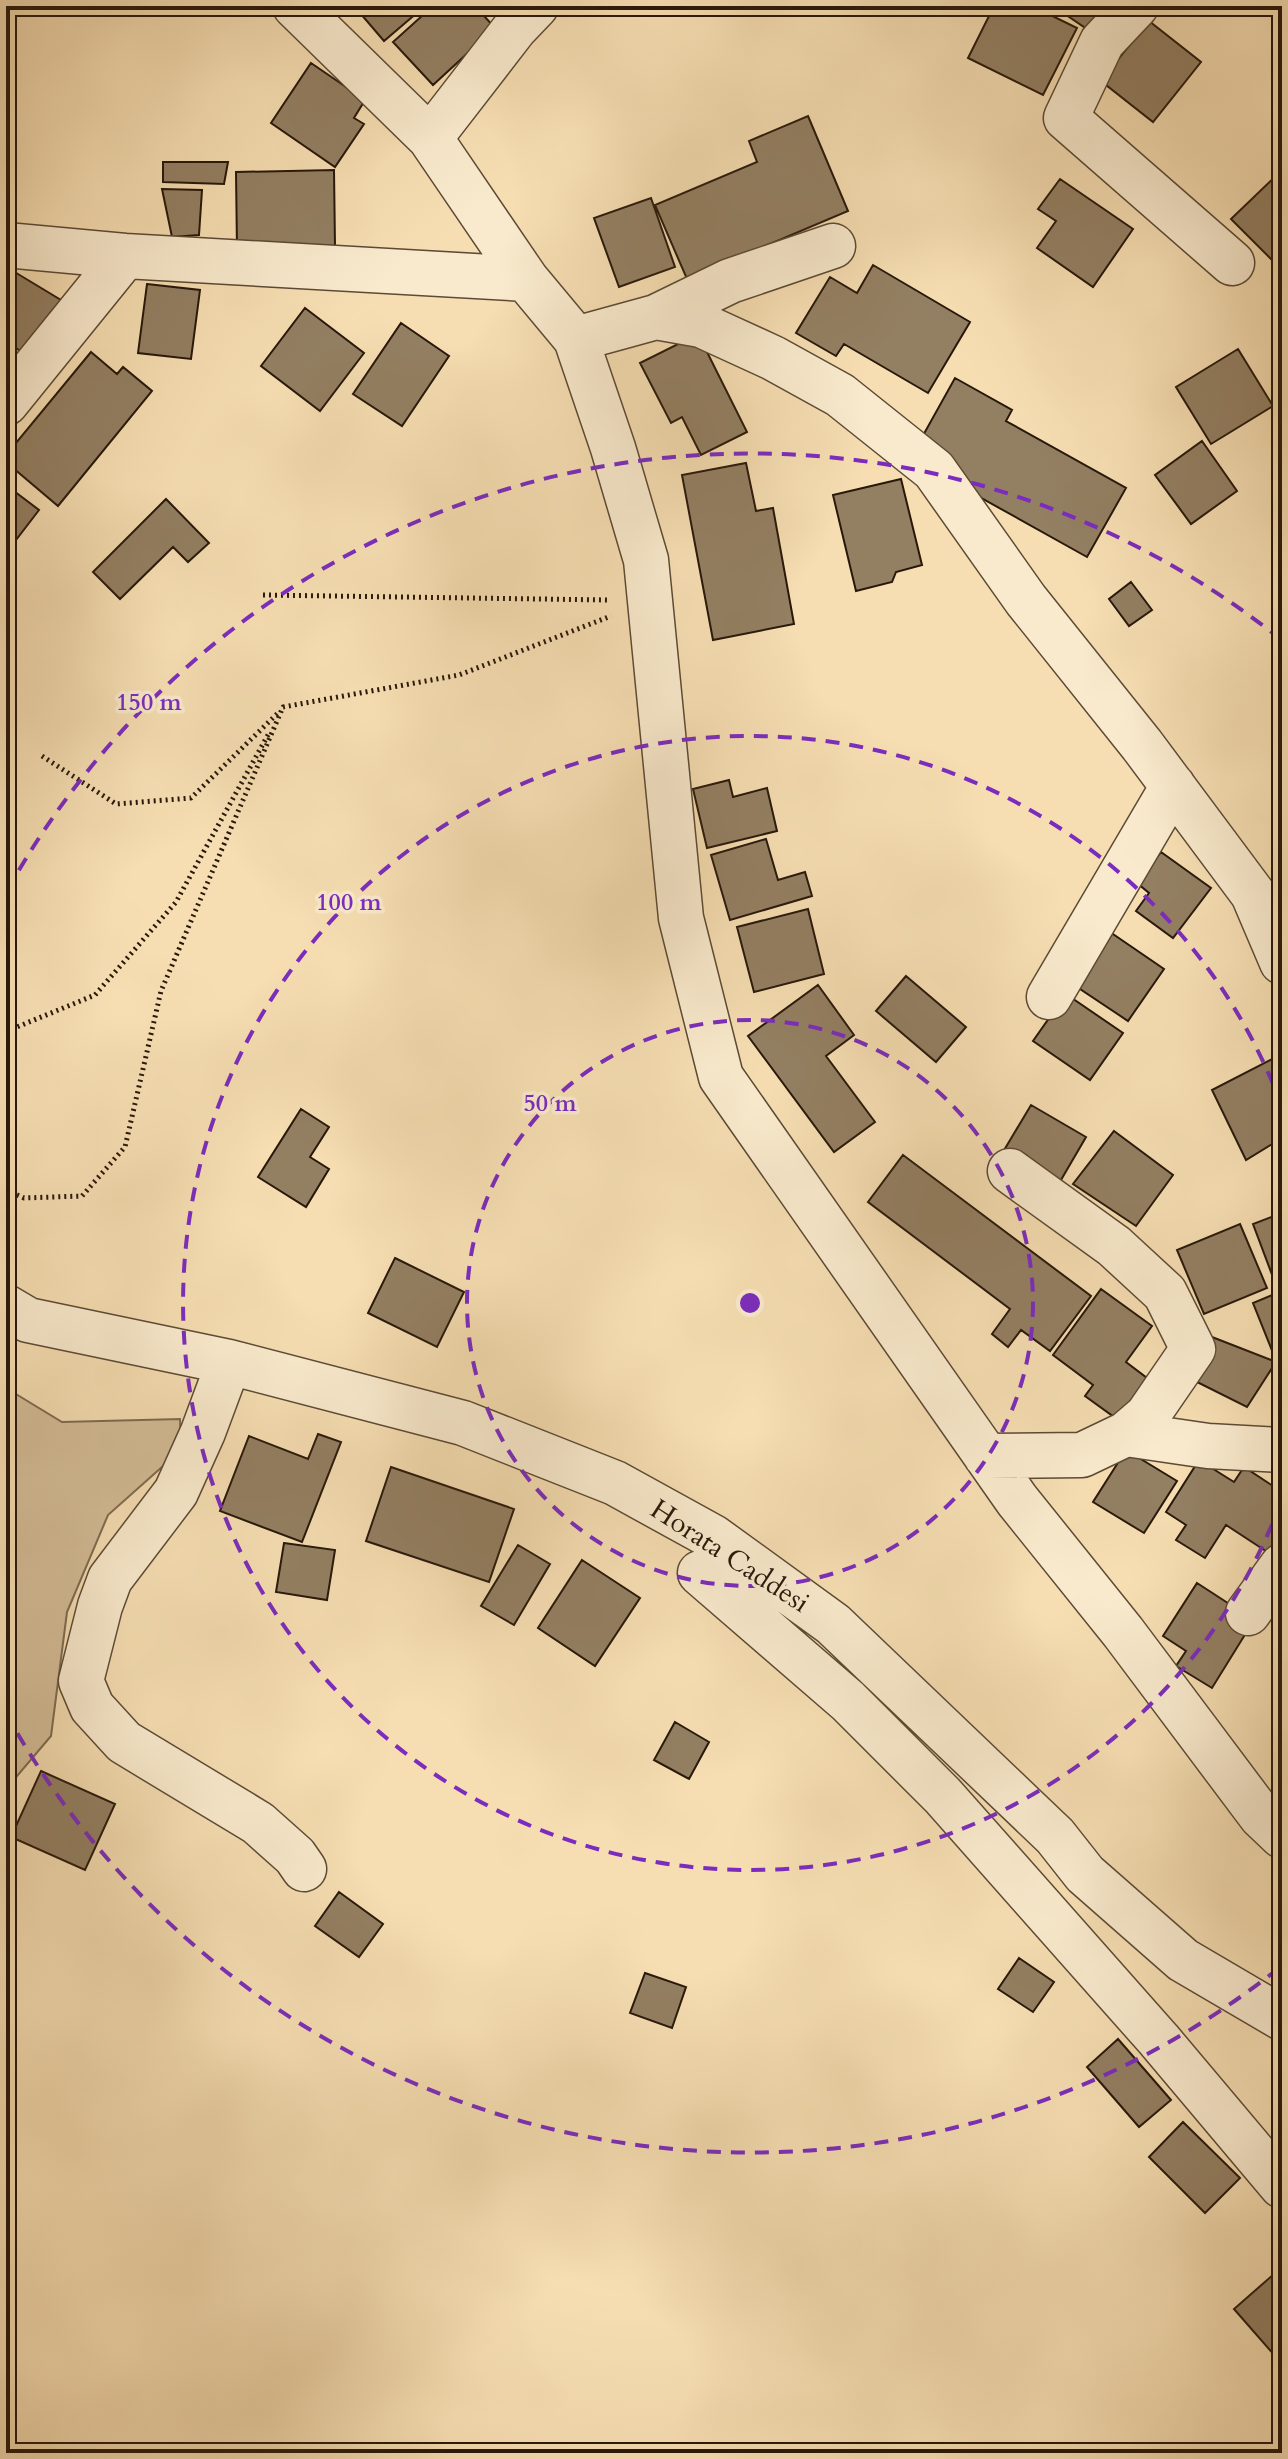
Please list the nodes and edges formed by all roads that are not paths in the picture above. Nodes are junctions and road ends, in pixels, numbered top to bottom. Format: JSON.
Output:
{"nodes":[{"id":1,"x":295,"y":6,"type":"edge"},
{"id":2,"x":536,"y":6,"type":"edge"},
{"id":3,"x":1136,"y":6,"type":"edge"},
{"id":4,"x":430,"y":138,"type":"junction"},
{"id":5,"x":6,"y":245,"type":"edge"},
{"id":6,"x":833,"y":246,"type":"dead end"},
{"id":7,"x":125,"y":256,"type":"junction"},
{"id":8,"x":1232,"y":263,"type":"dead end"},
{"id":9,"x":526,"y":279,"type":"junction"},
{"id":10,"x":656,"y":317,"type":"junction"},
{"id":11,"x":576,"y":339,"type":"junction"},
{"id":12,"x":6,"y":403,"type":"edge"},
{"id":13,"x":1173,"y":786,"type":"junction"},
{"id":14,"x":1282,"y":962,"type":"edge"},
{"id":15,"x":1049,"y":997,"type":"dead end"},
{"id":16,"x":1010,"y":1171,"type":"dead end"},
{"id":17,"x":6,"y":1307,"type":"edge"},
{"id":18,"x":229,"y":1362,"type":"junction"},
{"id":19,"x":1126,"y":1434,"type":"junction"},
{"id":20,"x":1282,"y":1450,"type":"edge"},
{"id":21,"x":986,"y":1456,"type":"junction"},
{"id":22,"x":1282,"y":1566,"type":"edge"},
{"id":23,"x":700,"y":1573,"type":"dead end"},
{"id":24,"x":1248,"y":1613,"type":"dead end"},
{"id":25,"x":1282,"y":1836,"type":"edge"},
{"id":26,"x":304,"y":1869,"type":"dead end"},
{"id":27,"x":1282,"y":2018,"type":"edge"},
{"id":28,"x":1282,"y":2186,"type":"edge"}],
"edges":[{"from":1,"to":4,"type":"street"},
{"from":2,"to":4,"type":"street"},
{"from":3,"to":8,"type":"street"},
{"from":4,"to":9,"type":"street"},
{"from":5,"to":7,"type":"street"},
{"from":6,"to":10,"type":"street"},
{"from":7,"to":9,"type":"street"},
{"from":7,"to":12,"type":"street"},
{"from":9,"to":11,"type":"street"},
{"from":10,"to":11,"type":"street"},
{"from":10,"to":13,"type":"street"},
{"from":11,"to":21,"type":"street"},
{"from":13,"to":14,"type":"street"},
{"from":13,"to":15,"type":"street"},
{"from":16,"to":19,"type":"street"},
{"from":17,"to":18,"type":"street","name":"Horata Caddesi"},
{"from":18,"to":26,"type":"street"},
{"from":18,"to":27,"type":"street","name":"Horata Caddesi"},
{"from":19,"to":20,"type":"street"},
{"from":19,"to":21,"type":"street"},
{"from":21,"to":25,"type":"street"},
{"from":22,"to":24,"type":"street"},
{"from":23,"to":28,"type":"street"}]}
